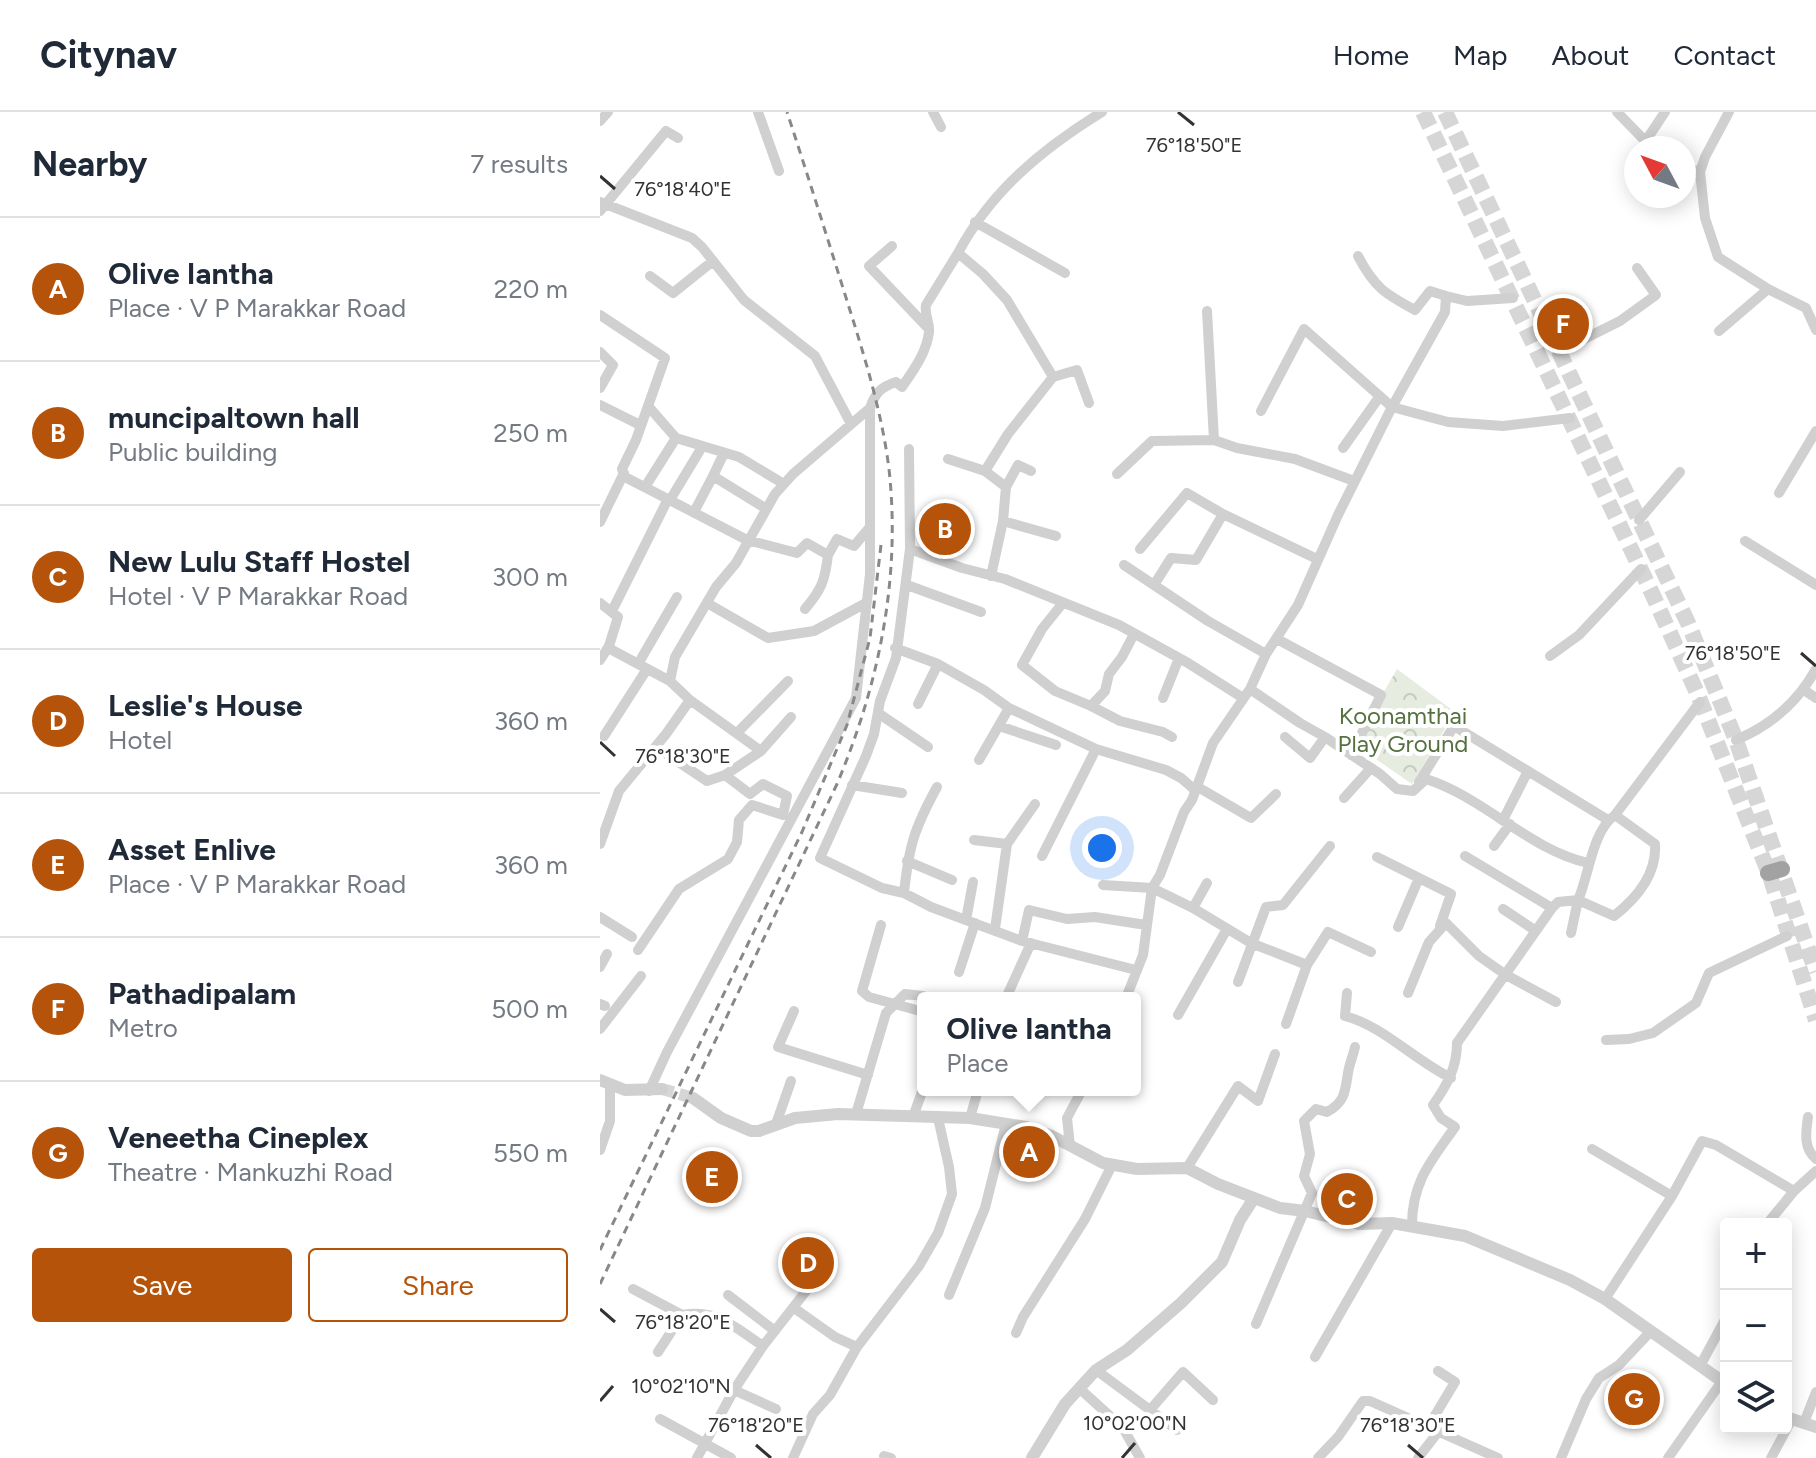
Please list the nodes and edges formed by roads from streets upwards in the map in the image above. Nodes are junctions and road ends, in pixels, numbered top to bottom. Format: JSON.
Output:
{"nodes":[{"id":1,"x":608,"y":112,"type":"edge"},
{"id":2,"x":758,"y":112,"type":"edge"},
{"id":3,"x":933,"y":112,"type":"edge"},
{"id":4,"x":1102,"y":112,"type":"edge"},
{"id":5,"x":1617,"y":112,"type":"edge"},
{"id":6,"x":1665,"y":112,"type":"edge"},
{"id":7,"x":1729,"y":112,"type":"edge"},
{"id":8,"x":600,"y":121,"type":"edge"},
{"id":9,"x":941,"y":127,"type":"dead end"},
{"id":10,"x":1640,"y":136,"type":"edge"},
{"id":11,"x":1653,"y":136,"type":"edge"},
{"id":12,"x":678,"y":138,"type":"dead end"},
{"id":13,"x":779,"y":171,"type":"dead end"},
{"id":14,"x":1696,"y":171,"type":"edge"},
{"id":15,"x":1700,"y":172,"type":"junction"},
{"id":16,"x":602,"y":206,"type":"edge"},
{"id":17,"x":975,"y":222,"type":"junction"},
{"id":18,"x":892,"y":246,"type":"dead end"},
{"id":19,"x":958,"y":253,"type":"junction"},
{"id":20,"x":1358,"y":256,"type":"dead end"},
{"id":21,"x":713,"y":261,"type":"junction"},
{"id":22,"x":1637,"y":268,"type":"dead end"},
{"id":23,"x":1065,"y":273,"type":"dead end"},
{"id":24,"x":650,"y":276,"type":"dead end"},
{"id":25,"x":1768,"y":289,"type":"junction"},
{"id":26,"x":1446,"y":296,"type":"junction"},
{"id":27,"x":1513,"y":298,"type":"dead end"},
{"id":28,"x":1207,"y":311,"type":"dead end"},
{"id":29,"x":600,"y":315,"type":"edge"},
{"id":30,"x":929,"y":330,"type":"junction"},
{"id":31,"x":1816,"y":330,"type":"edge"},
{"id":32,"x":1719,"y":331,"type":"dead end"},
{"id":33,"x":600,"y":352,"type":"edge"},
{"id":34,"x":1558,"y":352,"type":"dead end"},
{"id":35,"x":1053,"y":377,"type":"junction"},
{"id":36,"x":600,"y":388,"type":"edge"},
{"id":37,"x":1380,"y":396,"type":"junction"},
{"id":38,"x":1089,"y":403,"type":"dead end"},
{"id":39,"x":600,"y":405,"type":"edge"},
{"id":40,"x":648,"y":406,"type":"junction"},
{"id":41,"x":1392,"y":407,"type":"junction"},
{"id":42,"x":870,"y":408,"type":"junction"},
{"id":43,"x":1261,"y":411,"type":"dead end"},
{"id":44,"x":1570,"y":418,"type":"dead end"},
{"id":45,"x":851,"y":424,"type":"junction"},
{"id":46,"x":640,"y":425,"type":"junction"},
{"id":47,"x":1816,"y":431,"type":"edge"},
{"id":48,"x":676,"y":438,"type":"junction"},
{"id":49,"x":1214,"y":440,"type":"junction"},
{"id":50,"x":702,"y":447,"type":"junction"},
{"id":51,"x":1343,"y":448,"type":"dead end"},
{"id":52,"x":909,"y":449,"type":"dead end"},
{"id":53,"x":724,"y":453,"type":"junction"},
{"id":54,"x":948,"y":459,"type":"dead end"},
{"id":55,"x":985,"y":471,"type":"junction"},
{"id":56,"x":1031,"y":471,"type":"dead end"},
{"id":57,"x":1680,"y":472,"type":"dead end"},
{"id":58,"x":624,"y":473,"type":"junction"},
{"id":59,"x":1117,"y":474,"type":"dead end"},
{"id":60,"x":713,"y":476,"type":"junction"},
{"id":61,"x":1354,"y":481,"type":"junction"},
{"id":62,"x":784,"y":484,"type":"junction"},
{"id":63,"x":645,"y":487,"type":"junction"},
{"id":64,"x":1006,"y":487,"type":"junction"},
{"id":65,"x":1779,"y":493,"type":"dead end"},
{"id":66,"x":669,"y":499,"type":"junction"},
{"id":67,"x":765,"y":508,"type":"junction"},
{"id":68,"x":694,"y":512,"type":"junction"},
{"id":69,"x":1223,"y":514,"type":"junction"},
{"id":70,"x":1639,"y":520,"type":"dead end"},
{"id":71,"x":1003,"y":521,"type":"junction"},
{"id":72,"x":600,"y":522,"type":"edge"},
{"id":73,"x":870,"y":527,"type":"junction"},
{"id":74,"x":1056,"y":536,"type":"dead end"},
{"id":75,"x":747,"y":540,"type":"junction"},
{"id":76,"x":1745,"y":541,"type":"dead end"},
{"id":77,"x":910,"y":549,"type":"junction"},
{"id":78,"x":1140,"y":549,"type":"dead end"},
{"id":79,"x":828,"y":555,"type":"junction"},
{"id":80,"x":1317,"y":559,"type":"junction"},
{"id":81,"x":1124,"y":565,"type":"dead end"},
{"id":82,"x":1641,"y":569,"type":"dead end"},
{"id":83,"x":991,"y":576,"type":"junction"},
{"id":84,"x":907,"y":585,"type":"junction"},
{"id":85,"x":1154,"y":585,"type":"junction"},
{"id":86,"x":1816,"y":585,"type":"edge"},
{"id":87,"x":677,"y":597,"type":"dead end"},
{"id":88,"x":600,"y":603,"type":"edge"},
{"id":89,"x":707,"y":603,"type":"junction"},
{"id":90,"x":866,"y":603,"type":"junction"},
{"id":91,"x":1062,"y":604,"type":"junction"},
{"id":92,"x":805,"y":609,"type":"dead end"},
{"id":93,"x":612,"y":611,"type":"junction"},
{"id":94,"x":981,"y":612,"type":"dead end"},
{"id":95,"x":600,"y":632,"type":"edge"},
{"id":96,"x":1134,"y":634,"type":"junction"},
{"id":97,"x":1277,"y":639,"type":"junction"},
{"id":98,"x":610,"y":643,"type":"junction"},
{"id":99,"x":895,"y":648,"type":"junction"},
{"id":100,"x":1266,"y":654,"type":"junction"},
{"id":101,"x":1550,"y":656,"type":"dead end"},
{"id":102,"x":1179,"y":658,"type":"junction"},
{"id":103,"x":600,"y":660,"type":"edge"},
{"id":104,"x":938,"y":664,"type":"junction"},
{"id":105,"x":643,"y":666,"type":"junction"},
{"id":106,"x":1816,"y":669,"type":"edge"},
{"id":107,"x":670,"y":681,"type":"junction"},
{"id":108,"x":788,"y":681,"type":"dead end"},
{"id":109,"x":1804,"y":690,"type":"junction"},
{"id":110,"x":1246,"y":694,"type":"junction"},
{"id":111,"x":1163,"y":698,"type":"dead end"},
{"id":112,"x":1816,"y":698,"type":"edge"},
{"id":113,"x":690,"y":700,"type":"junction"},
{"id":114,"x":1700,"y":702,"type":"dead end"},
{"id":115,"x":918,"y":704,"type":"dead end"},
{"id":116,"x":1091,"y":706,"type":"junction"},
{"id":117,"x":1009,"y":708,"type":"junction"},
{"id":118,"x":878,"y":713,"type":"junction"},
{"id":119,"x":791,"y":717,"type":"dead end"},
{"id":120,"x":999,"y":726,"type":"junction"},
{"id":121,"x":737,"y":733,"type":"junction"},
{"id":122,"x":604,"y":736,"type":"dead end"},
{"id":123,"x":1172,"y":737,"type":"dead end"},
{"id":124,"x":1285,"y":737,"type":"dead end"},
{"id":125,"x":1325,"y":737,"type":"junction"},
{"id":126,"x":1736,"y":740,"type":"dead end"},
{"id":127,"x":1056,"y":745,"type":"dead end"},
{"id":128,"x":656,"y":747,"type":"junction"},
{"id":129,"x":928,"y":747,"type":"dead end"},
{"id":130,"x":1096,"y":749,"type":"junction"},
{"id":131,"x":761,"y":751,"type":"junction"},
{"id":132,"x":1351,"y":755,"type":"junction"},
{"id":133,"x":979,"y":760,"type":"dead end"},
{"id":134,"x":1371,"y":768,"type":"junction"},
{"id":135,"x":1528,"y":771,"type":"junction"},
{"id":136,"x":725,"y":775,"type":"junction"},
{"id":137,"x":852,"y":785,"type":"junction"},
{"id":138,"x":937,"y":787,"type":"dead end"},
{"id":139,"x":1196,"y":788,"type":"junction"},
{"id":140,"x":1413,"y":791,"type":"junction"},
{"id":141,"x":902,"y":793,"type":"dead end"},
{"id":142,"x":1276,"y":794,"type":"dead end"},
{"id":143,"x":1344,"y":798,"type":"dead end"},
{"id":144,"x":1035,"y":804,"type":"dead end"},
{"id":145,"x":1611,"y":817,"type":"junction"},
{"id":146,"x":1506,"y":822,"type":"junction"},
{"id":147,"x":604,"y":825,"type":"edge"},
{"id":148,"x":974,"y":840,"type":"dead end"},
{"id":149,"x":600,"y":844,"type":"edge"},
{"id":150,"x":1007,"y":844,"type":"junction"},
{"id":151,"x":1330,"y":846,"type":"dead end"},
{"id":152,"x":1494,"y":846,"type":"dead end"},
{"id":153,"x":1042,"y":856,"type":"dead end"},
{"id":154,"x":1465,"y":856,"type":"dead end"},
{"id":155,"x":1377,"y":857,"type":"dead end"},
{"id":156,"x":907,"y":861,"type":"junction"},
{"id":157,"x":1588,"y":863,"type":"junction"},
{"id":158,"x":1419,"y":878,"type":"junction"},
{"id":159,"x":952,"y":880,"type":"dead end"},
{"id":160,"x":973,"y":882,"type":"dead end"},
{"id":161,"x":1207,"y":883,"type":"dead end"},
{"id":162,"x":1103,"y":885,"type":"dead end"},
{"id":163,"x":1152,"y":888,"type":"junction"},
{"id":164,"x":904,"y":893,"type":"junction"},
{"id":165,"x":1578,"y":900,"type":"junction"},
{"id":166,"x":1193,"y":908,"type":"junction"},
{"id":167,"x":1552,"y":908,"type":"junction"},
{"id":168,"x":1503,"y":909,"type":"dead end"},
{"id":169,"x":600,"y":917,"type":"edge"},
{"id":170,"x":970,"y":922,"type":"junction"},
{"id":171,"x":881,"y":925,"type":"dead end"},
{"id":172,"x":1146,"y":925,"type":"junction"},
{"id":173,"x":1440,"y":926,"type":"junction"},
{"id":174,"x":1398,"y":927,"type":"dead end"},
{"id":175,"x":995,"y":929,"type":"junction"},
{"id":176,"x":1227,"y":929,"type":"junction"},
{"id":177,"x":1536,"y":931,"type":"junction"},
{"id":178,"x":1571,"y":933,"type":"dead end"},
{"id":179,"x":1787,"y":936,"type":"dead end"},
{"id":180,"x":632,"y":937,"type":"dead end"},
{"id":181,"x":1026,"y":942,"type":"junction"},
{"id":182,"x":1251,"y":943,"type":"junction"},
{"id":183,"x":638,"y":950,"type":"dead end"},
{"id":184,"x":1371,"y":952,"type":"dead end"},
{"id":185,"x":607,"y":954,"type":"dead end"},
{"id":186,"x":1307,"y":965,"type":"junction"},
{"id":187,"x":600,"y":967,"type":"edge"},
{"id":188,"x":1136,"y":970,"type":"junction"},
{"id":189,"x":959,"y":972,"type":"dead end"},
{"id":190,"x":1506,"y":975,"type":"junction"},
{"id":191,"x":641,"y":976,"type":"dead end"},
{"id":192,"x":1238,"y":982,"type":"dead end"},
{"id":193,"x":1008,"y":992,"type":"edge"},
{"id":194,"x":1128,"y":992,"type":"edge"},
{"id":195,"x":1347,"y":993,"type":"dead end"},
{"id":196,"x":1408,"y":993,"type":"dead end"},
{"id":197,"x":917,"y":995,"type":"edge"},
{"id":198,"x":1556,"y":1002,"type":"dead end"},
{"id":199,"x":893,"y":1004,"type":"junction"},
{"id":200,"x":917,"y":1010,"type":"edge"},
{"id":201,"x":794,"y":1011,"type":"dead end"},
{"id":202,"x":1178,"y":1015,"type":"dead end"},
{"id":203,"x":1286,"y":1024,"type":"dead end"},
{"id":204,"x":600,"y":1029,"type":"edge"},
{"id":205,"x":1606,"y":1040,"type":"dead end"},
{"id":206,"x":1355,"y":1047,"type":"dead end"},
{"id":207,"x":1275,"y":1054,"type":"dead end"},
{"id":208,"x":868,"y":1075,"type":"junction"},
{"id":209,"x":1451,"y":1078,"type":"junction"},
{"id":210,"x":791,"y":1081,"type":"dead end"},
{"id":211,"x":605,"y":1083,"type":"edge"},
{"id":212,"x":655,"y":1090,"type":"joint"},
{"id":213,"x":920,"y":1096,"type":"edge"},
{"id":214,"x":976,"y":1096,"type":"edge"},
{"id":215,"x":1079,"y":1096,"type":"edge"},
{"id":216,"x":693,"y":1098,"type":"tunnel mouth"},
{"id":217,"x":856,"y":1114,"type":"junction"},
{"id":218,"x":913,"y":1117,"type":"junction"},
{"id":219,"x":1808,"y":1117,"type":"dead end"},
{"id":220,"x":938,"y":1118,"type":"junction"},
{"id":221,"x":970,"y":1118,"type":"junction"},
{"id":222,"x":776,"y":1124,"type":"junction"},
{"id":223,"x":1006,"y":1124,"type":"junction"},
{"id":224,"x":1070,"y":1146,"type":"junction"},
{"id":225,"x":1592,"y":1149,"type":"dead end"},
{"id":226,"x":600,"y":1150,"type":"edge"},
{"id":227,"x":1816,"y":1159,"type":"edge"},
{"id":228,"x":1112,"y":1165,"type":"junction"},
{"id":229,"x":1187,"y":1168,"type":"junction"},
{"id":230,"x":1816,"y":1171,"type":"edge"},
{"id":231,"x":1794,"y":1191,"type":"junction"},
{"id":232,"x":1672,"y":1196,"type":"junction"},
{"id":233,"x":1254,"y":1198,"type":"junction"},
{"id":234,"x":1305,"y":1211,"type":"junction"},
{"id":235,"x":1772,"y":1218,"type":"edge"},
{"id":236,"x":1392,"y":1223,"type":"junction"},
{"id":237,"x":1412,"y":1225,"type":"junction"},
{"id":238,"x":824,"y":1268,"type":"dead end"},
{"id":239,"x":633,"y":1289,"type":"dead end"},
{"id":240,"x":728,"y":1295,"type":"dead end"},
{"id":241,"x":949,"y":1295,"type":"dead end"},
{"id":242,"x":1605,"y":1299,"type":"junction"},
{"id":243,"x":794,"y":1308,"type":"junction"},
{"id":244,"x":682,"y":1315,"type":"junction"},
{"id":245,"x":1256,"y":1324,"type":"dead end"},
{"id":246,"x":1720,"y":1329,"type":"edge"},
{"id":247,"x":775,"y":1331,"type":"junction"},
{"id":248,"x":1651,"y":1331,"type":"junction"},
{"id":249,"x":1016,"y":1333,"type":"dead end"},
{"id":250,"x":763,"y":1346,"type":"junction"},
{"id":251,"x":857,"y":1347,"type":"junction"},
{"id":252,"x":658,"y":1352,"type":"dead end"},
{"id":253,"x":1315,"y":1357,"type":"dead end"},
{"id":254,"x":1701,"y":1364,"type":"junction"},
{"id":255,"x":1096,"y":1370,"type":"junction"},
{"id":256,"x":1438,"y":1371,"type":"dead end"},
{"id":257,"x":1720,"y":1379,"type":"edge"},
{"id":258,"x":1720,"y":1387,"type":"edge"},
{"id":259,"x":1079,"y":1388,"type":"junction"},
{"id":260,"x":734,"y":1390,"type":"junction"},
{"id":261,"x":1816,"y":1392,"type":"edge"},
{"id":262,"x":1213,"y":1400,"type":"dead end"},
{"id":263,"x":776,"y":1409,"type":"dead end"},
{"id":264,"x":1150,"y":1410,"type":"junction"},
{"id":265,"x":660,"y":1419,"type":"dead end"},
{"id":266,"x":1799,"y":1422,"type":"edge"},
{"id":267,"x":1433,"y":1429,"type":"junction"},
{"id":268,"x":1177,"y":1430,"type":"dead end"},
{"id":269,"x":705,"y":1445,"type":"junction"},
{"id":270,"x":1478,"y":1454,"type":"edge"},
{"id":271,"x":697,"y":1458,"type":"edge"},
{"id":272,"x":731,"y":1458,"type":"edge"},
{"id":273,"x":793,"y":1458,"type":"edge"},
{"id":274,"x":1032,"y":1458,"type":"edge"},
{"id":275,"x":1140,"y":1458,"type":"edge"},
{"id":276,"x":1318,"y":1458,"type":"edge"},
{"id":277,"x":1418,"y":1458,"type":"edge"},
{"id":278,"x":1498,"y":1458,"type":"edge"},
{"id":279,"x":1561,"y":1458,"type":"edge"},
{"id":280,"x":1668,"y":1458,"type":"edge"},
{"id":281,"x":1771,"y":1458,"type":"edge"}],
"edges":[{"from":1,"to":8,"type":"street"},
{"from":2,"to":13,"type":"street"},
{"from":3,"to":9,"type":"street"},
{"from":4,"to":17,"type":"street"},
{"from":5,"to":10,"type":"street"},
{"from":6,"to":11,"type":"street"},
{"from":7,"to":15,"type":"street"},
{"from":12,"to":16,"type":"street"},
{"from":14,"to":15,"type":"street"},
{"from":15,"to":25,"type":"street"},
{"from":16,"to":21,"type":"street"},
{"from":17,"to":19,"type":"street"},
{"from":17,"to":23,"type":"street"},
{"from":18,"to":30,"type":"street"},
{"from":19,"to":30,"type":"street"},
{"from":19,"to":35,"type":"street"},
{"from":20,"to":26,"type":"street"},
{"from":21,"to":24,"type":"street"},
{"from":21,"to":45,"type":"street"},
{"from":22,"to":34,"type":"street"},
{"from":25,"to":31,"type":"street"},
{"from":25,"to":32,"type":"street"},
{"from":26,"to":27,"type":"street"},
{"from":26,"to":41,"type":"street"},
{"from":28,"to":49,"type":"street"},
{"from":29,"to":40,"type":"street"},
{"from":30,"to":42,"type":"street"},
{"from":33,"to":36,"type":"street"},
{"from":35,"to":38,"type":"street"},
{"from":35,"to":55,"type":"street"},
{"from":37,"to":41,"type":"street"},
{"from":37,"to":43,"type":"street"},
{"from":37,"to":51,"type":"street"},
{"from":39,"to":46,"type":"street"},
{"from":40,"to":46,"type":"street"},
{"from":40,"to":48,"type":"street"},
{"from":41,"to":44,"type":"street"},
{"from":41,"to":61,"type":"street"},
{"from":42,"to":45,"type":"street"},
{"from":42,"to":73,"type":"street"},
{"from":45,"to":62,"type":"street"},
{"from":46,"to":58,"type":"street"},
{"from":47,"to":65,"type":"street"},
{"from":48,"to":50,"type":"street"},
{"from":48,"to":63,"type":"street"},
{"from":49,"to":59,"type":"street"},
{"from":49,"to":61,"type":"street"},
{"from":50,"to":53,"type":"street"},
{"from":50,"to":66,"type":"street"},
{"from":52,"to":77,"type":"street"},
{"from":53,"to":60,"type":"street"},
{"from":53,"to":62,"type":"street"},
{"from":54,"to":55,"type":"street"},
{"from":55,"to":64,"type":"street"},
{"from":56,"to":64,"type":"street"},
{"from":57,"to":70,"type":"street"},
{"from":58,"to":63,"type":"street"},
{"from":58,"to":72,"type":"street"},
{"from":60,"to":67,"type":"street"},
{"from":60,"to":68,"type":"street"},
{"from":61,"to":80,"type":"street"},
{"from":62,"to":67,"type":"street"},
{"from":63,"to":66,"type":"street"},
{"from":64,"to":71,"type":"street"},
{"from":66,"to":68,"type":"street"},
{"from":66,"to":93,"type":"street"},
{"from":67,"to":75,"type":"street"},
{"from":68,"to":75,"type":"street"},
{"from":69,"to":78,"type":"street"},
{"from":69,"to":80,"type":"street"},
{"from":69,"to":85,"type":"street"},
{"from":71,"to":74,"type":"street"},
{"from":71,"to":83,"type":"street"},
{"from":73,"to":79,"type":"street"},
{"from":73,"to":90,"type":"street"},
{"from":75,"to":79,"type":"street"},
{"from":75,"to":89,"type":"street"},
{"from":76,"to":86,"type":"street"},
{"from":77,"to":83,"type":"street"},
{"from":77,"to":84,"type":"street"},
{"from":79,"to":92,"type":"street"},
{"from":80,"to":97,"type":"street"},
{"from":81,"to":85,"type":"street"},
{"from":82,"to":101,"type":"street"},
{"from":83,"to":91,"type":"street"},
{"from":84,"to":94,"type":"street"},
{"from":84,"to":99,"type":"street"},
{"from":85,"to":100,"type":"street"},
{"from":87,"to":105,"type":"street"},
{"from":88,"to":93,"type":"street"},
{"from":89,"to":90,"type":"street"},
{"from":89,"to":107,"type":"street"},
{"from":90,"to":212,"type":"street"},
{"from":91,"to":96,"type":"street"},
{"from":91,"to":116,"type":"street"},
{"from":93,"to":98,"type":"street"},
{"from":95,"to":98,"type":"street"},
{"from":96,"to":102,"type":"street"},
{"from":96,"to":116,"type":"street"},
{"from":97,"to":100,"type":"street"},
{"from":97,"to":132,"type":"street"},
{"from":98,"to":103,"type":"street"},
{"from":98,"to":105,"type":"street"},
{"from":99,"to":104,"type":"street"},
{"from":99,"to":118,"type":"street"},
{"from":100,"to":110,"type":"street"},
{"from":102,"to":110,"type":"street"},
{"from":102,"to":111,"type":"street"},
{"from":104,"to":115,"type":"street"},
{"from":104,"to":117,"type":"street"},
{"from":105,"to":107,"type":"street"},
{"from":105,"to":122,"type":"street"},
{"from":106,"to":109,"type":"street"},
{"from":107,"to":113,"type":"street"},
{"from":108,"to":121,"type":"street"},
{"from":109,"to":112,"type":"street"},
{"from":109,"to":126,"type":"street"},
{"from":110,"to":125,"type":"street"},
{"from":110,"to":139,"type":"street"},
{"from":113,"to":121,"type":"street"},
{"from":113,"to":128,"type":"street"},
{"from":114,"to":145,"type":"street"},
{"from":116,"to":123,"type":"street"},
{"from":117,"to":120,"type":"street"},
{"from":117,"to":130,"type":"street"},
{"from":118,"to":129,"type":"street"},
{"from":118,"to":137,"type":"street"},
{"from":119,"to":131,"type":"street"},
{"from":120,"to":127,"type":"street"},
{"from":120,"to":133,"type":"street"},
{"from":121,"to":131,"type":"street"},
{"from":124,"to":125,"type":"street"},
{"from":125,"to":132,"type":"street"},
{"from":128,"to":136,"type":"street"},
{"from":128,"to":147,"type":"street"},
{"from":130,"to":139,"type":"street"},
{"from":130,"to":153,"type":"street"},
{"from":131,"to":136,"type":"street"},
{"from":132,"to":134,"type":"street"},
{"from":134,"to":140,"type":"street"},
{"from":134,"to":143,"type":"street"},
{"from":135,"to":140,"type":"street"},
{"from":135,"to":145,"type":"street"},
{"from":135,"to":146,"type":"street"},
{"from":136,"to":183,"type":"street"},
{"from":137,"to":141,"type":"street"},
{"from":137,"to":164,"type":"street"},
{"from":138,"to":156,"type":"street"},
{"from":139,"to":142,"type":"street"},
{"from":139,"to":163,"type":"street"},
{"from":140,"to":146,"type":"street"},
{"from":144,"to":150,"type":"street"},
{"from":145,"to":157,"type":"street"},
{"from":145,"to":165,"type":"street"},
{"from":146,"to":152,"type":"street"},
{"from":146,"to":157,"type":"street"},
{"from":147,"to":149,"type":"street"},
{"from":148,"to":150,"type":"street"},
{"from":150,"to":175,"type":"street"},
{"from":151,"to":182,"type":"street"},
{"from":154,"to":167,"type":"street"},
{"from":155,"to":158,"type":"street"},
{"from":156,"to":159,"type":"street"},
{"from":156,"to":164,"type":"street"},
{"from":157,"to":165,"type":"street"},
{"from":158,"to":173,"type":"street"},
{"from":158,"to":174,"type":"street"},
{"from":160,"to":170,"type":"street"},
{"from":161,"to":166,"type":"street"},
{"from":162,"to":163,"type":"street"},
{"from":163,"to":166,"type":"street"},
{"from":163,"to":172,"type":"street"},
{"from":164,"to":170,"type":"street"},
{"from":165,"to":167,"type":"street"},
{"from":165,"to":178,"type":"street"},
{"from":166,"to":176,"type":"street"},
{"from":167,"to":177,"type":"street"},
{"from":168,"to":177,"type":"street"},
{"from":169,"to":180,"type":"street"},
{"from":170,"to":175,"type":"street"},
{"from":170,"to":189,"type":"street"},
{"from":171,"to":199,"type":"street"},
{"from":172,"to":181,"type":"street"},
{"from":172,"to":188,"type":"street"},
{"from":173,"to":190,"type":"street"},
{"from":173,"to":196,"type":"street"},
{"from":175,"to":181,"type":"street"},
{"from":176,"to":182,"type":"street"},
{"from":176,"to":202,"type":"street"},
{"from":177,"to":190,"type":"street"},
{"from":179,"to":205,"type":"street"},
{"from":181,"to":188,"type":"street"},
{"from":181,"to":193,"type":"street"},
{"from":182,"to":186,"type":"street"},
{"from":182,"to":192,"type":"street"},
{"from":184,"to":186,"type":"street"},
{"from":185,"to":187,"type":"street"},
{"from":186,"to":203,"type":"street"},
{"from":188,"to":194,"type":"street"},
{"from":190,"to":198,"type":"street"},
{"from":190,"to":209,"type":"street"},
{"from":191,"to":204,"type":"street"},
{"from":195,"to":209,"type":"street"},
{"from":197,"to":199,"type":"street"},
{"from":199,"to":200,"type":"street"},
{"from":199,"to":208,"type":"street"},
{"from":201,"to":208,"type":"street"},
{"from":206,"to":234,"type":"street"},
{"from":207,"to":229,"type":"street"},
{"from":208,"to":217,"type":"street"},
{"from":209,"to":237,"type":"street"},
{"from":210,"to":222,"type":"street"},
{"from":211,"to":212,"type":"street"},
{"from":211,"to":226,"type":"street"},
{"from":213,"to":218,"type":"street"},
{"from":214,"to":221,"type":"street"},
{"from":215,"to":224,"type":"street"},
{"from":216,"to":222,"type":"street"},
{"from":217,"to":218,"type":"street"},
{"from":217,"to":222,"type":"street"},
{"from":218,"to":220,"type":"street"},
{"from":219,"to":227,"type":"street"},
{"from":220,"to":221,"type":"street"},
{"from":220,"to":251,"type":"street"},
{"from":221,"to":223,"type":"street"},
{"from":223,"to":224,"type":"street"},
{"from":223,"to":241,"type":"street"},
{"from":224,"to":228,"type":"street"},
{"from":225,"to":232,"type":"street"},
{"from":228,"to":229,"type":"street"},
{"from":228,"to":249,"type":"street"},
{"from":229,"to":233,"type":"street"},
{"from":230,"to":231,"type":"street"},
{"from":231,"to":232,"type":"street"},
{"from":231,"to":235,"type":"street"},
{"from":232,"to":242,"type":"street"},
{"from":233,"to":234,"type":"street"},
{"from":233,"to":255,"type":"street"},
{"from":234,"to":236,"type":"street"},
{"from":234,"to":245,"type":"street"},
{"from":236,"to":237,"type":"street"},
{"from":236,"to":253,"type":"street"},
{"from":237,"to":242,"type":"street"},
{"from":238,"to":243,"type":"street"},
{"from":239,"to":244,"type":"street"},
{"from":240,"to":247,"type":"street"},
{"from":242,"to":248,"type":"street"},
{"from":243,"to":247,"type":"street"},
{"from":243,"to":251,"type":"street"},
{"from":244,"to":250,"type":"street"},
{"from":244,"to":252,"type":"street"},
{"from":246,"to":254,"type":"street"},
{"from":247,"to":250,"type":"street"},
{"from":248,"to":254,"type":"street"},
{"from":248,"to":279,"type":"street"},
{"from":250,"to":260,"type":"street"},
{"from":251,"to":273,"type":"street"},
{"from":254,"to":257,"type":"street"},
{"from":255,"to":259,"type":"street"},
{"from":255,"to":264,"type":"street"},
{"from":256,"to":267,"type":"street"},
{"from":258,"to":280,"type":"street"},
{"from":259,"to":274,"type":"street"},
{"from":259,"to":275,"type":"street"},
{"from":260,"to":263,"type":"street"},
{"from":260,"to":269,"type":"street"},
{"from":261,"to":266,"type":"street"},
{"from":262,"to":264,"type":"street"},
{"from":264,"to":268,"type":"street"},
{"from":265,"to":269,"type":"street"},
{"from":266,"to":281,"type":"street"},
{"from":267,"to":270,"type":"street"},
{"from":267,"to":276,"type":"street"},
{"from":267,"to":277,"type":"street"},
{"from":269,"to":271,"type":"street"},
{"from":269,"to":272,"type":"street"},
{"from":270,"to":278,"type":"street"}]}
